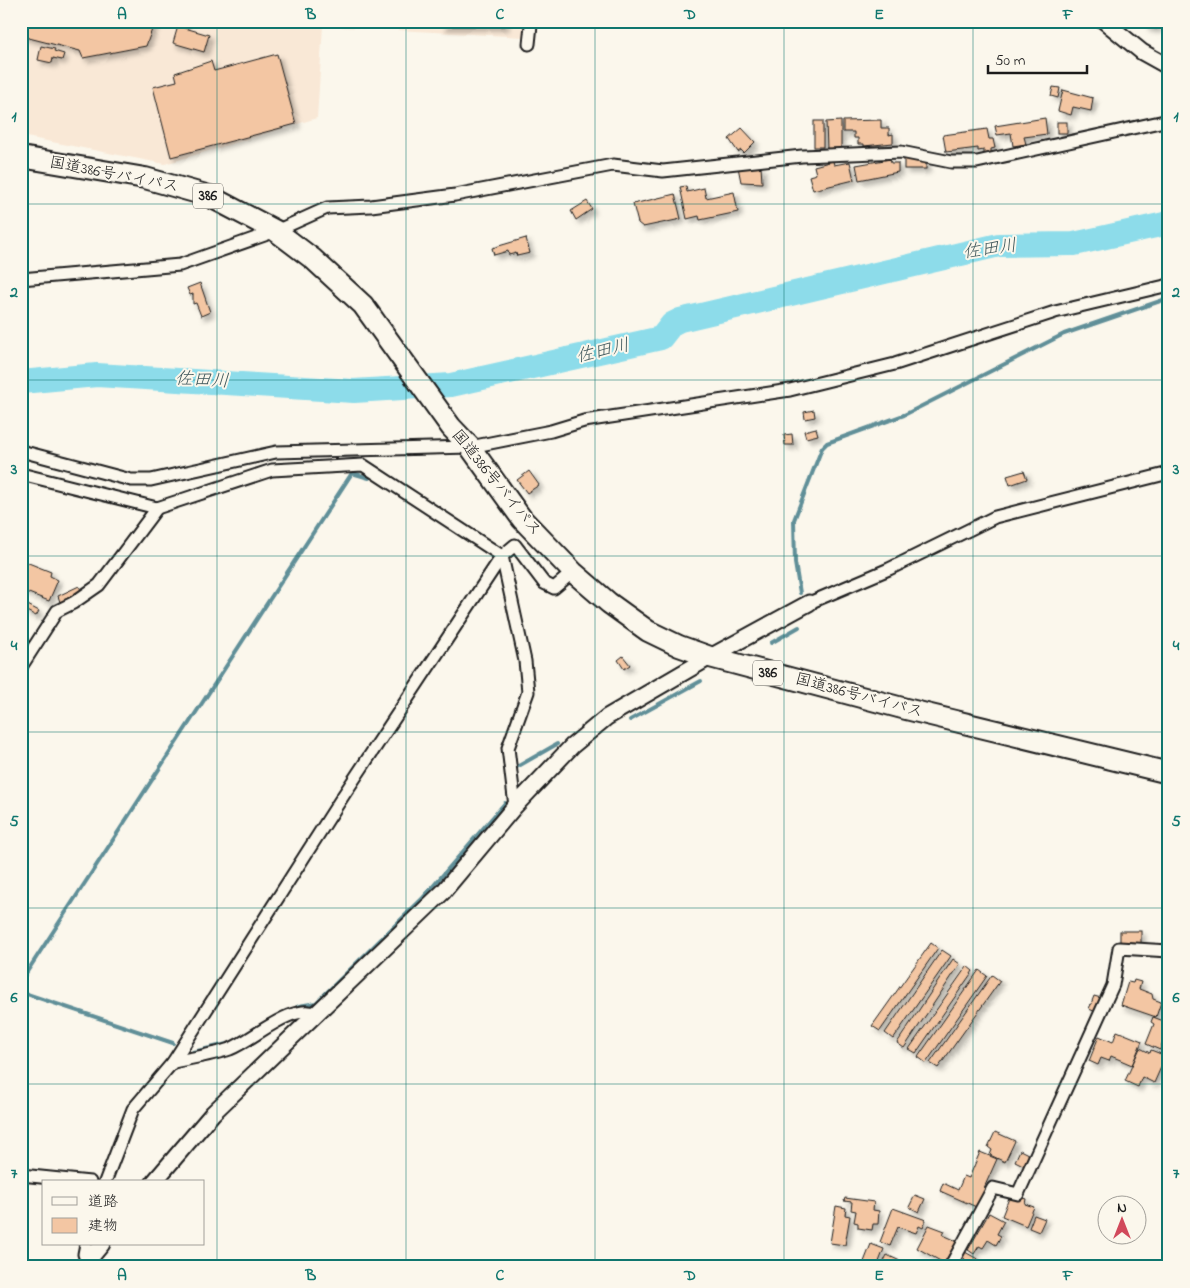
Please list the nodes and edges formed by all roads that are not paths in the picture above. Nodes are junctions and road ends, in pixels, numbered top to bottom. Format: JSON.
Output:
{"nodes":[{"id":1,"x":529,"y":21,"type":"edge"},
{"id":2,"x":1104,"y":21,"type":"edge"},
{"id":3,"x":529,"y":44,"type":"dead end"},
{"id":4,"x":1169,"y":67,"type":"edge"},
{"id":5,"x":1169,"y":120,"type":"edge"},
{"id":6,"x":21,"y":158,"type":"edge"},
{"id":7,"x":276,"y":232,"type":"junction"},
{"id":8,"x":21,"y":279,"type":"edge"},
{"id":9,"x":1169,"y":285,"type":"edge"},
{"id":10,"x":470,"y":446,"type":"junction"},
{"id":11,"x":21,"y":450,"type":"edge"},
{"id":12,"x":1169,"y":473,"type":"edge"},
{"id":13,"x":21,"y":474,"type":"edge"},
{"id":14,"x":157,"y":508,"type":"junction"},
{"id":15,"x":502,"y":556,"type":"junction"},
{"id":16,"x":573,"y":572,"type":"junction"},
{"id":17,"x":809,"y":603,"type":"joint"},
{"id":18,"x":710,"y":657,"type":"junction"},
{"id":19,"x":21,"y":667,"type":"edge"},
{"id":20,"x":1169,"y":773,"type":"edge"},
{"id":21,"x":515,"y":806,"type":"junction"},
{"id":22,"x":1169,"y":951,"type":"edge"},
{"id":23,"x":318,"y":1014,"type":"junction"},
{"id":24,"x":173,"y":1062,"type":"junction"},
{"id":25,"x":21,"y":1175,"type":"edge"},
{"id":26,"x":70,"y":1180,"type":"edge"},
{"id":27,"x":106,"y":1180,"type":"edge"},
{"id":28,"x":156,"y":1180,"type":"edge"},
{"id":29,"x":86,"y":1246,"type":"edge"},
{"id":30,"x":100,"y":1246,"type":"edge"},
{"id":31,"x":85,"y":1264,"type":"edge"},
{"id":32,"x":950,"y":1267,"type":"edge"}],
"edges":[{"from":1,"to":3,"type":"street"},
{"from":2,"to":4,"type":"street"},
{"from":5,"to":7,"type":"street"},
{"from":6,"to":7,"type":"highway","name":"国道386号バイパス","number":"386"},
{"from":7,"to":8,"type":"street"},
{"from":7,"to":10,"type":"highway","name":"国道386号バイパス","number":"386"},
{"from":9,"to":10,"type":"street"},
{"from":10,"to":11,"type":"street"},
{"from":10,"to":16,"type":"highway","name":"国道386号バイパス","number":"386"},
{"from":12,"to":17,"type":"street"},
{"from":13,"to":14,"type":"street"},
{"from":14,"to":15,"type":"street"},
{"from":14,"to":19,"type":"street"},
{"from":15,"to":16,"type":"street"},
{"from":15,"to":21,"type":"street"},
{"from":15,"to":24,"type":"street"},
{"from":16,"to":18,"type":"highway","name":"国道386号バイパス","number":"386"},
{"from":17,"to":18,"type":"street"},
{"from":18,"to":20,"type":"highway","name":"国道386号バイパス","number":"386"},
{"from":18,"to":21,"type":"street"},
{"from":21,"to":23,"type":"street"},
{"from":22,"to":32,"type":"street"},
{"from":23,"to":24,"type":"street"},
{"from":23,"to":28,"type":"street"},
{"from":24,"to":27,"type":"street"},
{"from":25,"to":26,"type":"street"},
{"from":29,"to":31,"type":"street"},
{"from":30,"to":31,"type":"street"}]}
